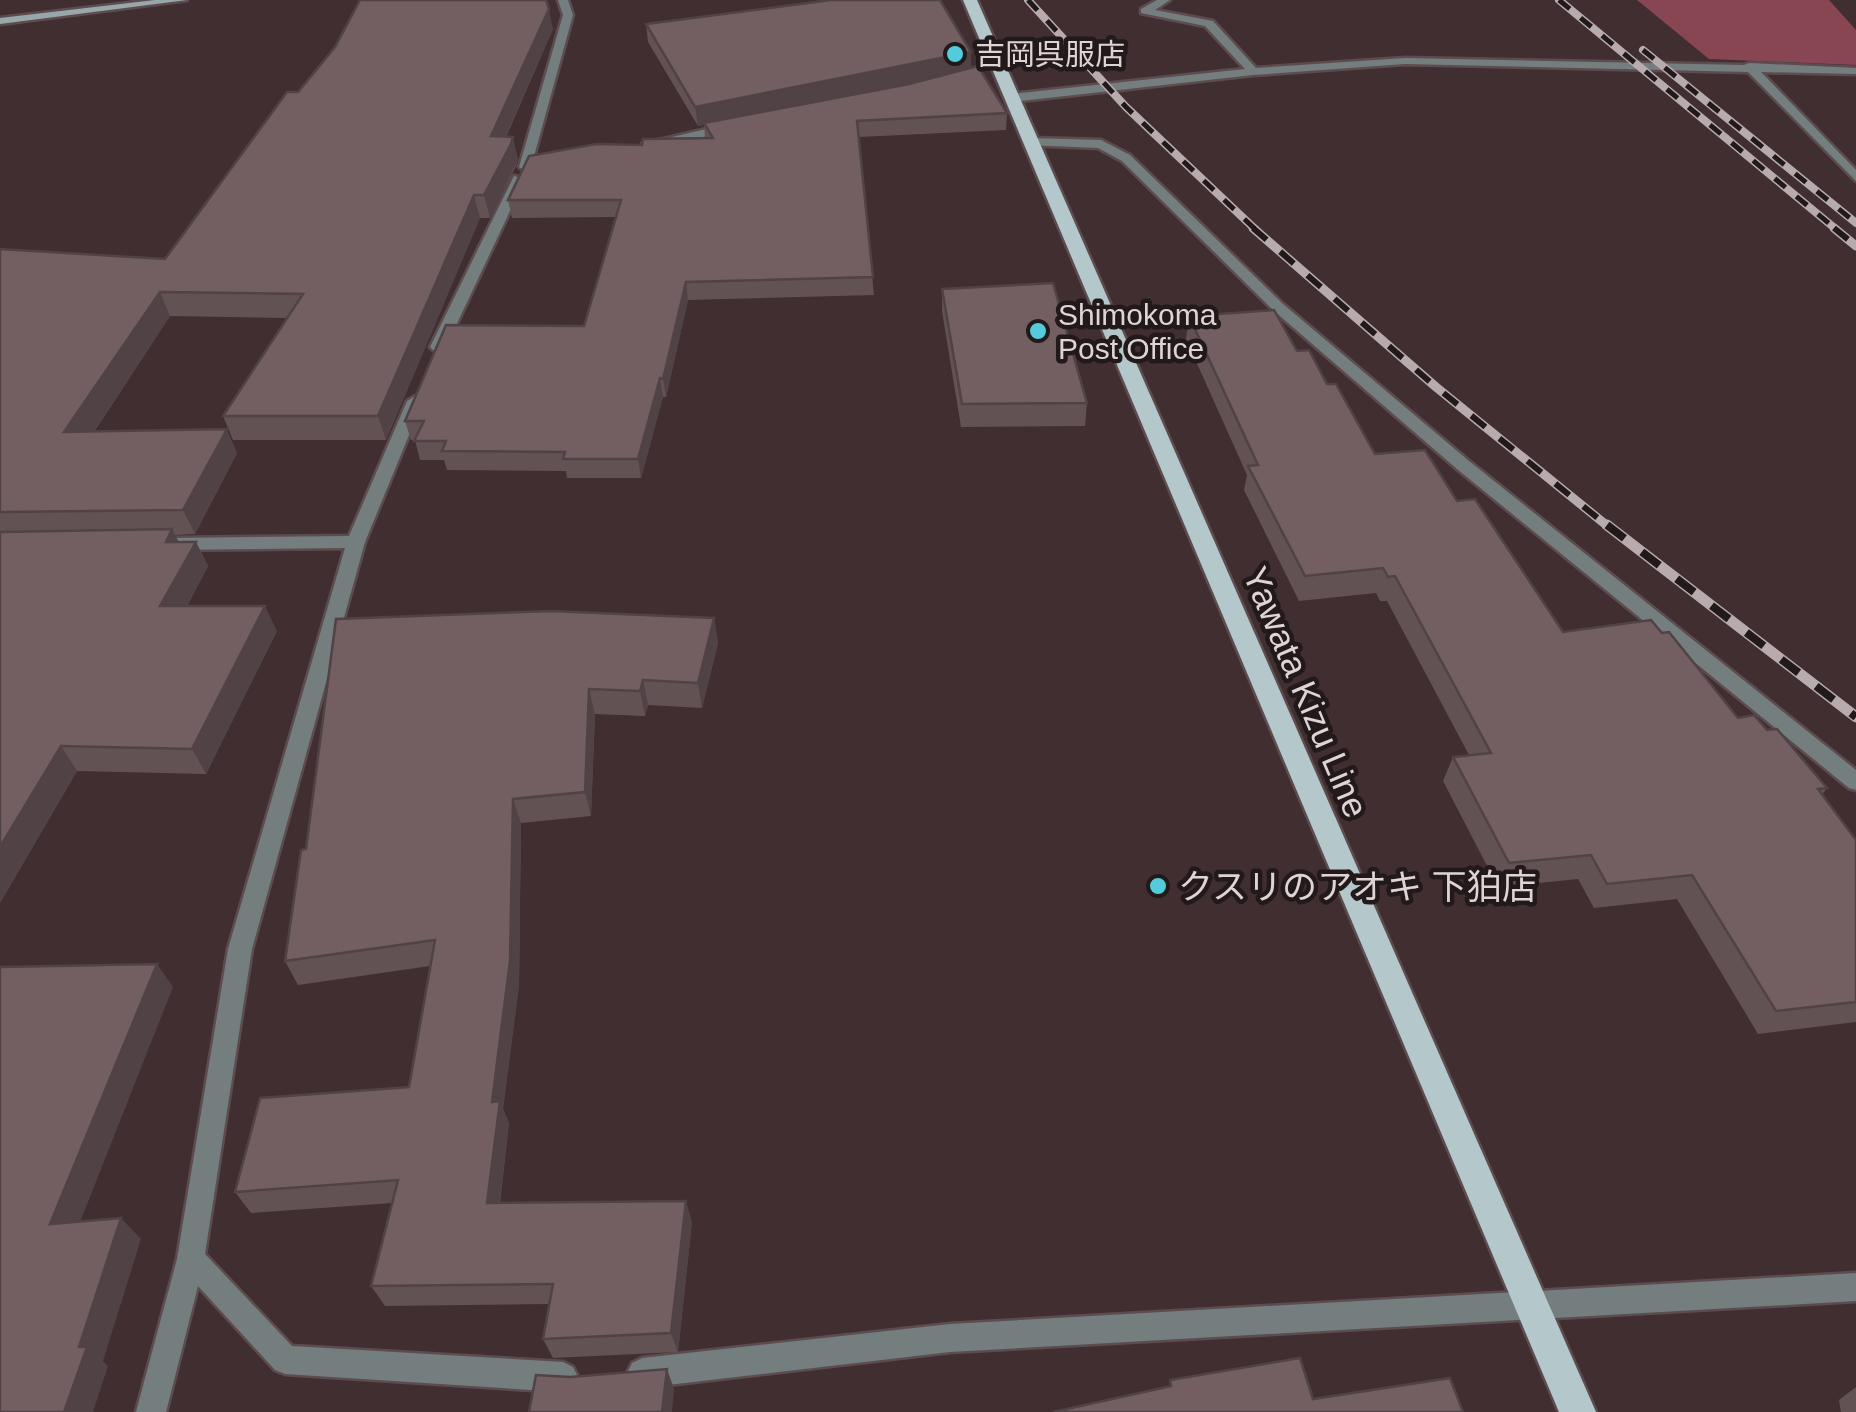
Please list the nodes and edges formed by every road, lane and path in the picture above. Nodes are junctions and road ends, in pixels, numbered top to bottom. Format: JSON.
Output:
{"nodes":[{"id":1,"x":182,"y":0,"type":"edge"},
{"id":2,"x":563,"y":0,"type":"edge"},
{"id":3,"x":970,"y":0,"type":"edge"},
{"id":4,"x":1165,"y":0,"type":"edge"},
{"id":5,"x":0,"y":22,"type":"edge"},
{"id":6,"x":1749,"y":66,"type":"junction"},
{"id":7,"x":1856,"y":71,"type":"edge"},
{"id":8,"x":1253,"y":72,"type":"junction"},
{"id":9,"x":1012,"y":98,"type":"junction"},
{"id":10,"x":751,"y":124,"type":"edge"},
{"id":11,"x":1031,"y":142,"type":"junction"},
{"id":12,"x":619,"y":149,"type":"edge"},
{"id":13,"x":1856,"y":177,"type":"edge"},
{"id":14,"x":356,"y":542,"type":"junction"},
{"id":15,"x":158,"y":544,"type":"edge"},
{"id":16,"x":1856,"y":782,"type":"edge"},
{"id":17,"x":191,"y":1258,"type":"junction"},
{"id":18,"x":1856,"y":1287,"type":"edge"},
{"id":19,"x":1534,"y":1308,"type":"junction"},
{"id":20,"x":151,"y":1412,"type":"edge"},
{"id":21,"x":1578,"y":1412,"type":"edge"}],
"edges":[{"from":1,"to":5,"type":"street"},
{"from":2,"to":14,"type":"street"},
{"from":3,"to":9,"type":"main road","name":"Yawata Kizu Line"},
{"from":4,"to":8,"type":"street"},
{"from":6,"to":7,"type":"street"},
{"from":6,"to":8,"type":"street"},
{"from":6,"to":13,"type":"street"},
{"from":8,"to":9,"type":"street"},
{"from":9,"to":11,"type":"main road","name":"Yawata Kizu Line"},
{"from":10,"to":12,"type":"street"},
{"from":11,"to":16,"type":"street"},
{"from":11,"to":19,"type":"main road","name":"Yawata Kizu Line"},
{"from":14,"to":15,"type":"street"},
{"from":14,"to":17,"type":"street"},
{"from":17,"to":19,"type":"street"},
{"from":17,"to":20,"type":"street"},
{"from":18,"to":19,"type":"street"},
{"from":19,"to":21,"type":"main road","name":"Yawata Kizu Line"}]}
